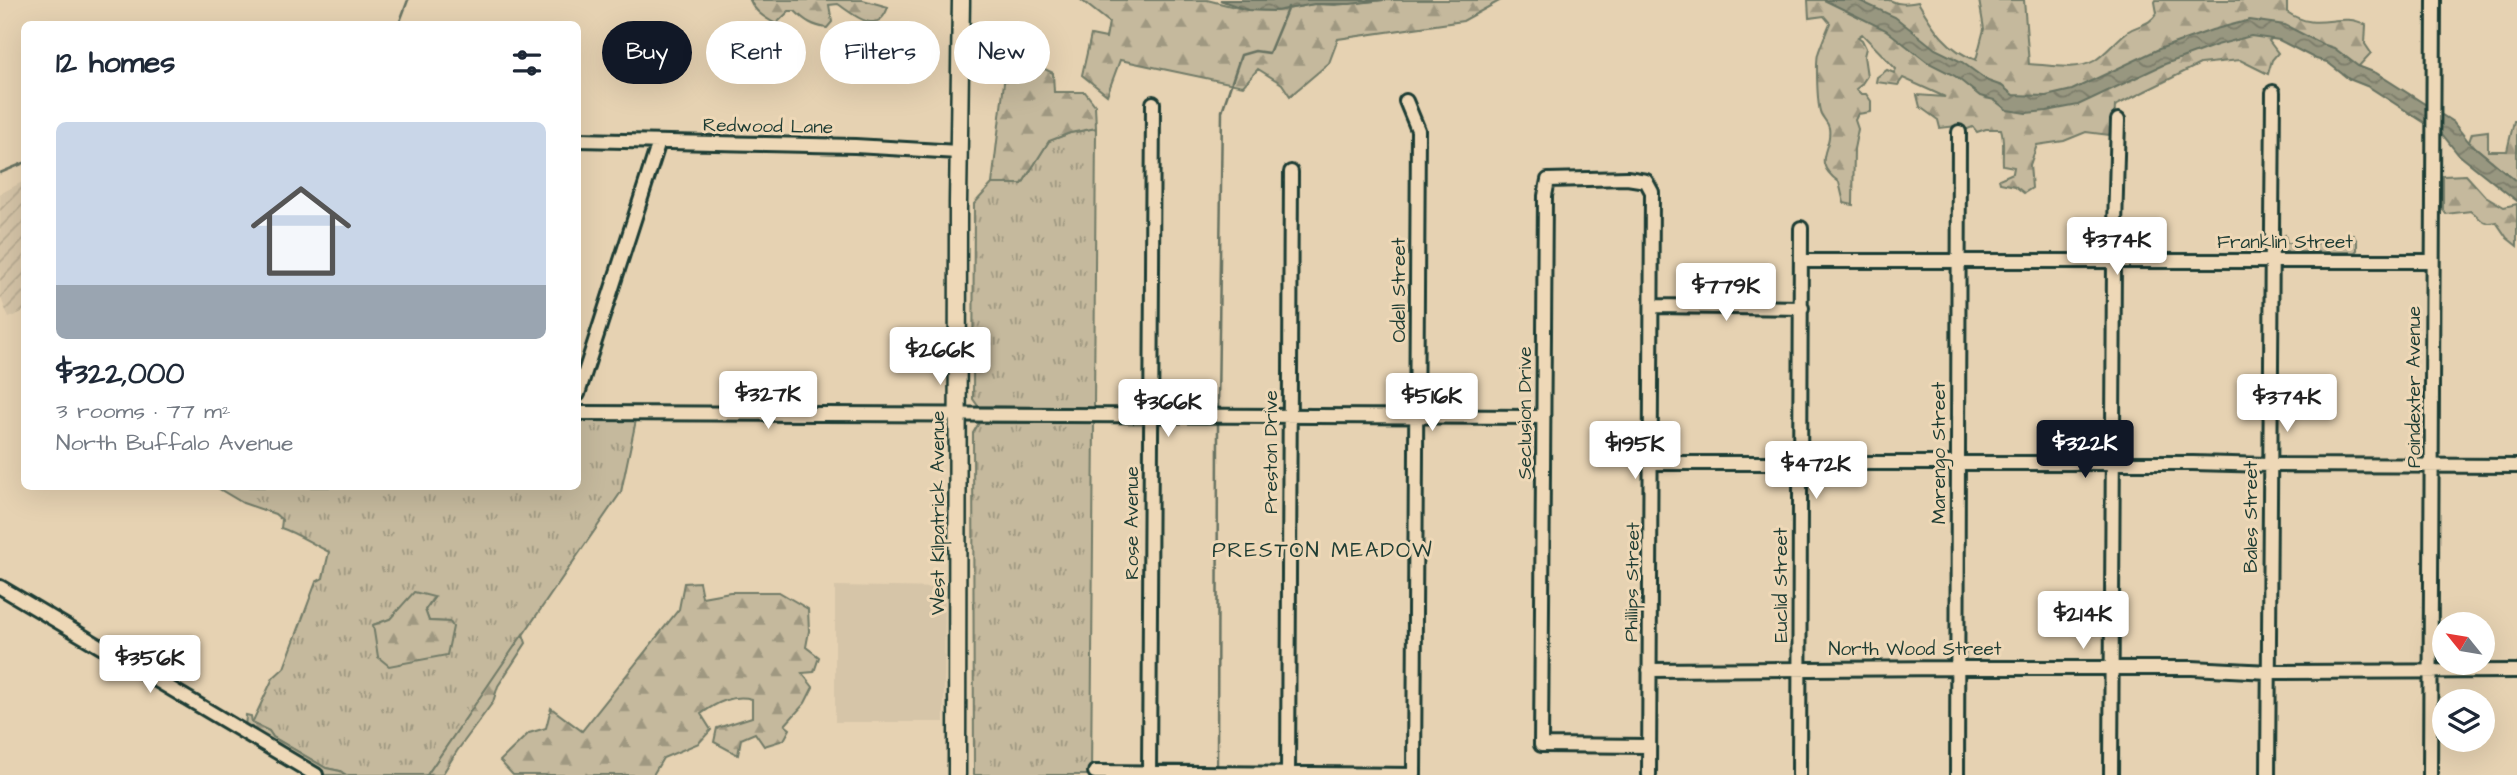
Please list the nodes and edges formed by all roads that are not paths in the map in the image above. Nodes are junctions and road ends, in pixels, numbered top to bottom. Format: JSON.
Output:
{"nodes":[{"id":1,"x":961,"y":0,"type":"edge"},
{"id":2,"x":2434,"y":0,"type":"edge"},
{"id":3,"x":2273,"y":92,"type":"dead end"},
{"id":4,"x":1406,"y":101,"type":"dead end"},
{"id":5,"x":1153,"y":103,"type":"dead end"},
{"id":6,"x":2118,"y":120,"type":"dead end"},
{"id":7,"x":1959,"y":132,"type":"dead end"},
{"id":8,"x":581,"y":139,"type":"edge"},
{"id":9,"x":659,"y":142,"type":"junction"},
{"id":10,"x":958,"y":152,"type":"junction"},
{"id":11,"x":1291,"y":172,"type":"dead end"},
{"id":12,"x":1646,"y":181,"type":"joint"},
{"id":13,"x":1801,"y":228,"type":"dead end"},
{"id":14,"x":1959,"y":260,"type":"junction"},
{"id":15,"x":2271,"y":260,"type":"junction"},
{"id":16,"x":1802,"y":261,"type":"junction"},
{"id":17,"x":2114,"y":261,"type":"junction"},
{"id":18,"x":2432,"y":261,"type":"junction"},
{"id":19,"x":1652,"y":306,"type":"junction"},
{"id":20,"x":1802,"y":308,"type":"junction"},
{"id":21,"x":581,"y":385,"type":"edge"},
{"id":22,"x":581,"y":413,"type":"edge"},
{"id":23,"x":958,"y":414,"type":"junction"},
{"id":24,"x":1151,"y":415,"type":"junction"},
{"id":25,"x":1289,"y":416,"type":"junction"},
{"id":26,"x":1543,"y":417,"type":"junction"},
{"id":27,"x":1416,"y":418,"type":"junction"},
{"id":28,"x":1652,"y":463,"type":"junction"},
{"id":29,"x":1800,"y":463,"type":"junction"},
{"id":30,"x":1957,"y":463,"type":"junction"},
{"id":31,"x":2114,"y":463,"type":"junction"},
{"id":32,"x":2270,"y":465,"type":"junction"},
{"id":33,"x":2432,"y":466,"type":"junction"},
{"id":34,"x":2517,"y":466,"type":"edge"},
{"id":35,"x":0,"y":587,"type":"edge"},
{"id":36,"x":1799,"y":668,"type":"junction"},
{"id":37,"x":1957,"y":668,"type":"junction"},
{"id":38,"x":2112,"y":668,"type":"junction"},
{"id":39,"x":1649,"y":670,"type":"junction"},
{"id":40,"x":2431,"y":671,"type":"junction"},
{"id":41,"x":2517,"y":671,"type":"edge"},
{"id":42,"x":2269,"y":672,"type":"junction"},
{"id":43,"x":1649,"y":746,"type":"junction"},
{"id":44,"x":1095,"y":772,"type":"dead end"},
{"id":45,"x":1149,"y":774,"type":"edge"},
{"id":46,"x":1288,"y":774,"type":"edge"},
{"id":47,"x":316,"y":775,"type":"edge"},
{"id":48,"x":957,"y":775,"type":"edge"},
{"id":49,"x":1415,"y":775,"type":"edge"},
{"id":50,"x":1649,"y":775,"type":"edge"},
{"id":51,"x":1799,"y":775,"type":"edge"},
{"id":52,"x":1957,"y":775,"type":"edge"},
{"id":53,"x":2111,"y":775,"type":"edge"},
{"id":54,"x":2268,"y":775,"type":"edge"},
{"id":55,"x":2430,"y":775,"type":"edge"}],
"edges":[{"from":1,"to":10,"type":"main road","name":"West Kilpatrick Avenue"},
{"from":2,"to":18,"type":"street","name":"Poindexter Avenue"},
{"from":3,"to":15,"type":"street","name":"Bales Street"},
{"from":4,"to":27,"type":"street","name":"Odell Street"},
{"from":5,"to":24,"type":"street","name":"Rose Avenue"},
{"from":6,"to":17,"type":"street"},
{"from":7,"to":14,"type":"street","name":"Marengo Street"},
{"from":8,"to":9,"type":"street","name":"Redwood Lane"},
{"from":9,"to":10,"type":"street","name":"Redwood Lane"},
{"from":9,"to":21,"type":"street"},
{"from":10,"to":23,"type":"main road","name":"West Kilpatrick Avenue"},
{"from":11,"to":25,"type":"street","name":"Preston Drive"},
{"from":12,"to":19,"type":"street","name":"Phillips Street"},
{"from":12,"to":26,"type":"street","name":"Seclusion Drive"},
{"from":13,"to":16,"type":"street","name":"Euclid Street"},
{"from":14,"to":16,"type":"street","name":"Franklin Street"},
{"from":14,"to":17,"type":"street","name":"Franklin Street"},
{"from":14,"to":30,"type":"street","name":"Marengo Street"},
{"from":15,"to":17,"type":"street","name":"Franklin Street"},
{"from":15,"to":18,"type":"street","name":"Franklin Street"},
{"from":15,"to":32,"type":"street","name":"Bales Street"},
{"from":16,"to":20,"type":"street","name":"Euclid Street"},
{"from":17,"to":31,"type":"street"},
{"from":18,"to":33,"type":"street","name":"Poindexter Avenue"},
{"from":19,"to":20,"type":"street"},
{"from":19,"to":28,"type":"street","name":"Phillips Street"},
{"from":20,"to":29,"type":"street","name":"Euclid Street"},
{"from":22,"to":23,"type":"street"},
{"from":23,"to":24,"type":"street"},
{"from":23,"to":48,"type":"main road","name":"West Kilpatrick Avenue"},
{"from":24,"to":25,"type":"street"},
{"from":24,"to":45,"type":"street","name":"Rose Avenue"},
{"from":25,"to":27,"type":"street"},
{"from":25,"to":46,"type":"street","name":"Preston Drive"},
{"from":26,"to":27,"type":"street"},
{"from":26,"to":43,"type":"street","name":"Seclusion Drive"},
{"from":27,"to":49,"type":"street","name":"Odell Street"},
{"from":28,"to":29,"type":"street"},
{"from":28,"to":39,"type":"street","name":"Phillips Street"},
{"from":29,"to":30,"type":"street"},
{"from":29,"to":36,"type":"street","name":"Euclid Street"},
{"from":30,"to":31,"type":"street"},
{"from":30,"to":37,"type":"street","name":"Marengo Street"},
{"from":31,"to":32,"type":"street"},
{"from":31,"to":38,"type":"street"},
{"from":32,"to":33,"type":"street"},
{"from":32,"to":42,"type":"street","name":"Bales Street"},
{"from":33,"to":34,"type":"street"},
{"from":33,"to":40,"type":"street","name":"Poindexter Avenue"},
{"from":35,"to":47,"type":"street"},
{"from":36,"to":37,"type":"street","name":"North Wood Street"},
{"from":36,"to":39,"type":"street","name":"North Wood Street"},
{"from":36,"to":51,"type":"street","name":"Euclid Street"},
{"from":37,"to":38,"type":"street","name":"North Wood Street"},
{"from":37,"to":52,"type":"street","name":"Marengo Street"},
{"from":38,"to":42,"type":"street","name":"North Wood Street"},
{"from":38,"to":53,"type":"street"},
{"from":39,"to":43,"type":"street","name":"Phillips Street"},
{"from":40,"to":41,"type":"street","name":"North Wood Street"},
{"from":40,"to":42,"type":"street","name":"North Wood Street"},
{"from":40,"to":55,"type":"street","name":"Poindexter Avenue"},
{"from":42,"to":54,"type":"street","name":"Bales Street"},
{"from":43,"to":50,"type":"street","name":"Phillips Street"},
{"from":44,"to":45,"type":"street"},
{"from":45,"to":46,"type":"street"},
{"from":46,"to":49,"type":"street"}]}
